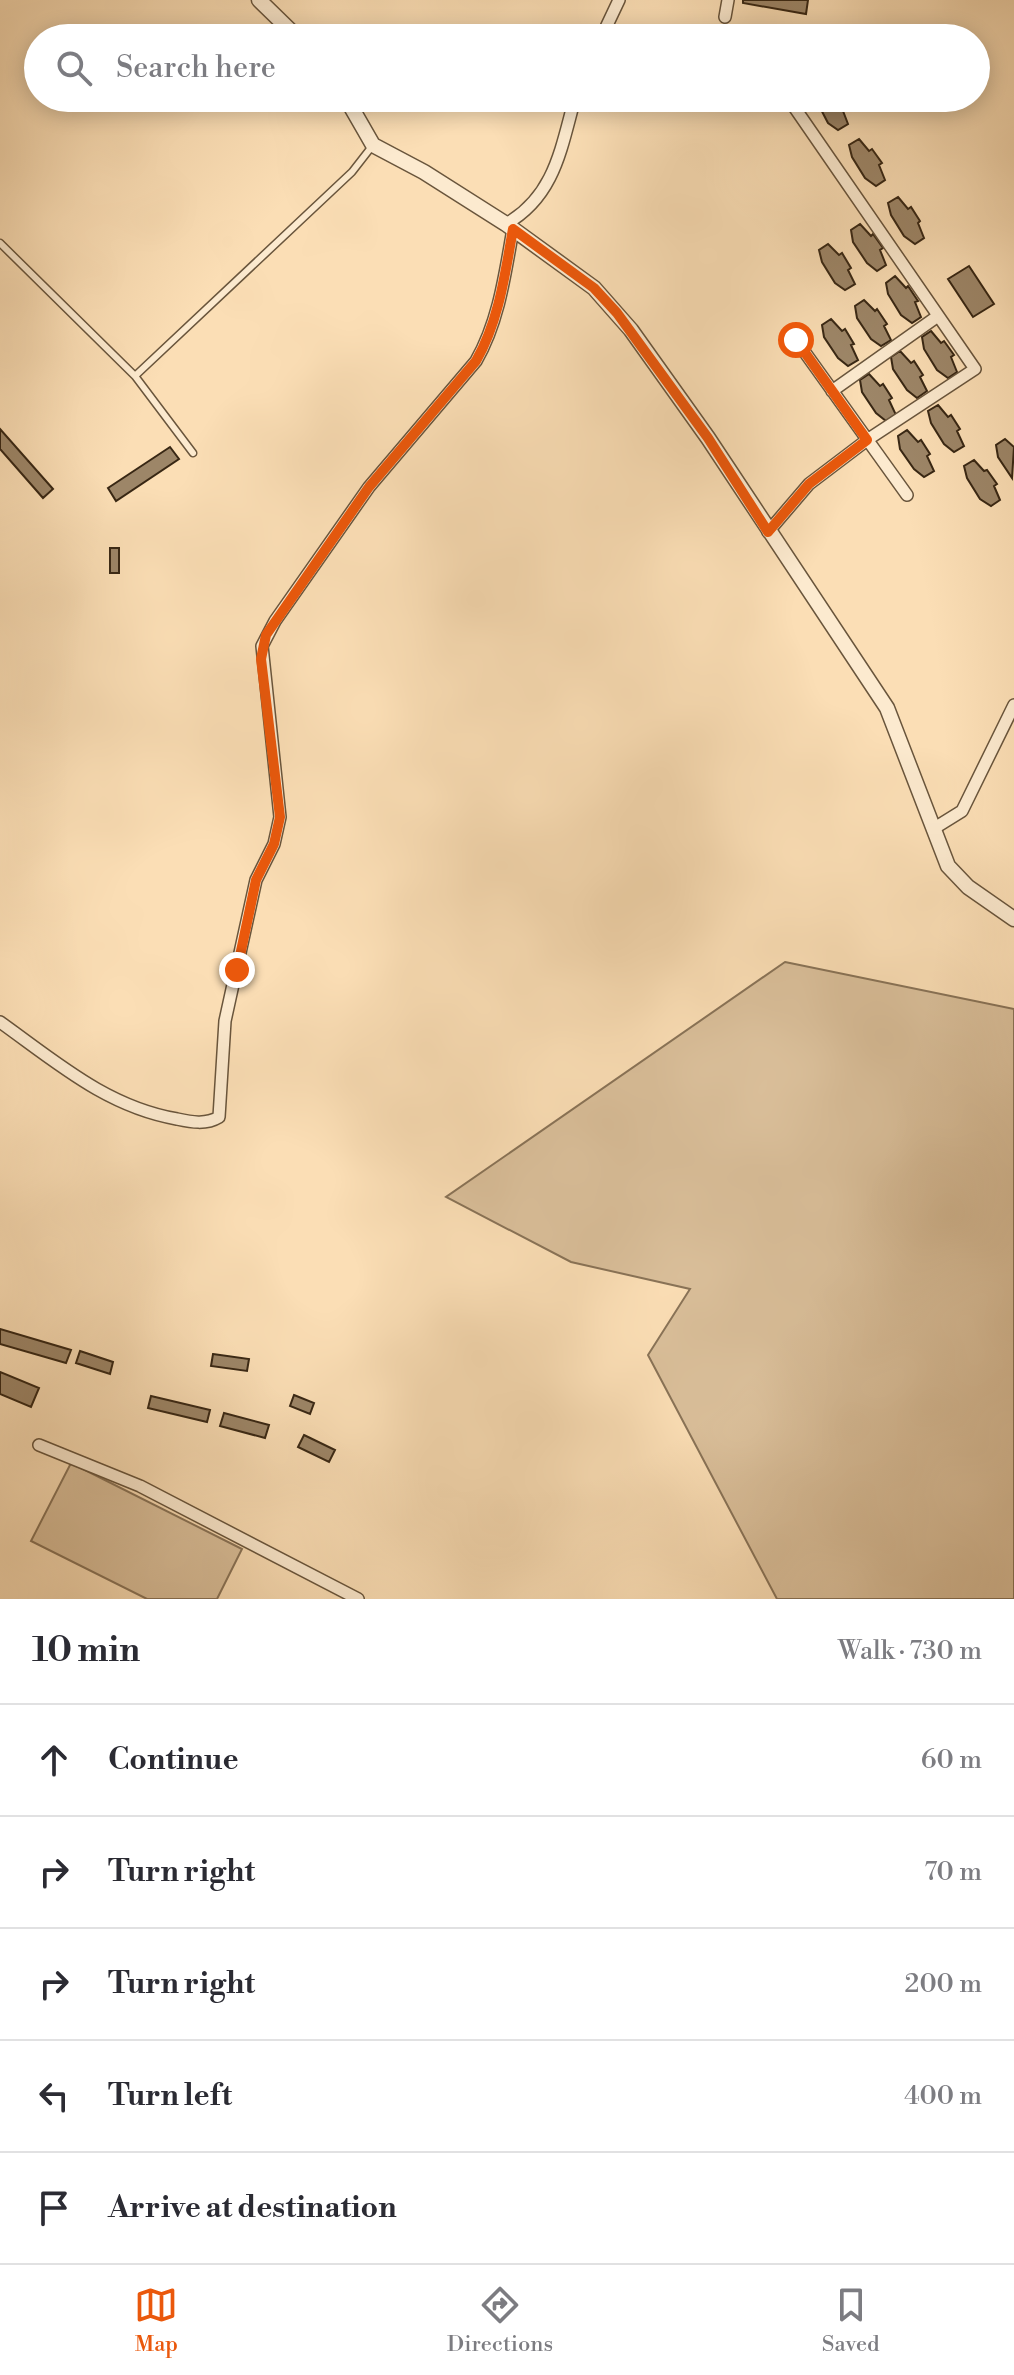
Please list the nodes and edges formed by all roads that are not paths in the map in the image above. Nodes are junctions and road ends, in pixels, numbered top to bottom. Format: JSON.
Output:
{"nodes":[{"id":1,"x":259,"y":0,"type":"edge"},
{"id":2,"x":619,"y":0,"type":"edge"},
{"id":3,"x":728,"y":0,"type":"edge"},
{"id":4,"x":725,"y":17,"type":"dead end"},
{"id":5,"x":284,"y":24,"type":"edge"},
{"id":6,"x":608,"y":24,"type":"edge"},
{"id":7,"x":354,"y":112,"type":"edge"},
{"id":8,"x":571,"y":112,"type":"edge"},
{"id":9,"x":798,"y":112,"type":"edge"},
{"id":10,"x":373,"y":145,"type":"junction"},
{"id":11,"x":510,"y":226,"type":"junction"},
{"id":12,"x":0,"y":243,"type":"edge"},
{"id":13,"x":938,"y":316,"type":"junction"},
{"id":14,"x":796,"y":340,"type":"dead end"},
{"id":15,"x":135,"y":376,"type":"junction"},
{"id":16,"x":832,"y":391,"type":"junction"},
{"id":17,"x":867,"y":440,"type":"junction"},
{"id":18,"x":193,"y":453,"type":"dead end"},
{"id":19,"x":907,"y":495,"type":"dead end"},
{"id":20,"x":768,"y":532,"type":"junction"},
{"id":21,"x":1014,"y":705,"type":"edge"},
{"id":22,"x":933,"y":829,"type":"junction"},
{"id":23,"x":1014,"y":919,"type":"edge"},
{"id":24,"x":0,"y":1022,"type":"edge"},
{"id":25,"x":39,"y":1445,"type":"dead end"},
{"id":26,"x":358,"y":1599,"type":"edge"}],
"edges":[{"from":1,"to":5,"type":"street"},
{"from":2,"to":6,"type":"street"},
{"from":3,"to":4,"type":"street"},
{"from":7,"to":10,"type":"street"},
{"from":8,"to":11,"type":"street"},
{"from":9,"to":13,"type":"street"},
{"from":10,"to":11,"type":"street"},
{"from":10,"to":15,"type":"lane"},
{"from":11,"to":20,"type":"street"},
{"from":11,"to":24,"type":"street"},
{"from":12,"to":15,"type":"lane"},
{"from":13,"to":16,"type":"street"},
{"from":13,"to":17,"type":"street"},
{"from":14,"to":16,"type":"street"},
{"from":15,"to":18,"type":"lane"},
{"from":16,"to":17,"type":"street"},
{"from":17,"to":19,"type":"street"},
{"from":17,"to":20,"type":"street"},
{"from":20,"to":22,"type":"street"},
{"from":21,"to":22,"type":"street"},
{"from":22,"to":23,"type":"street"},
{"from":25,"to":26,"type":"street"}]}
